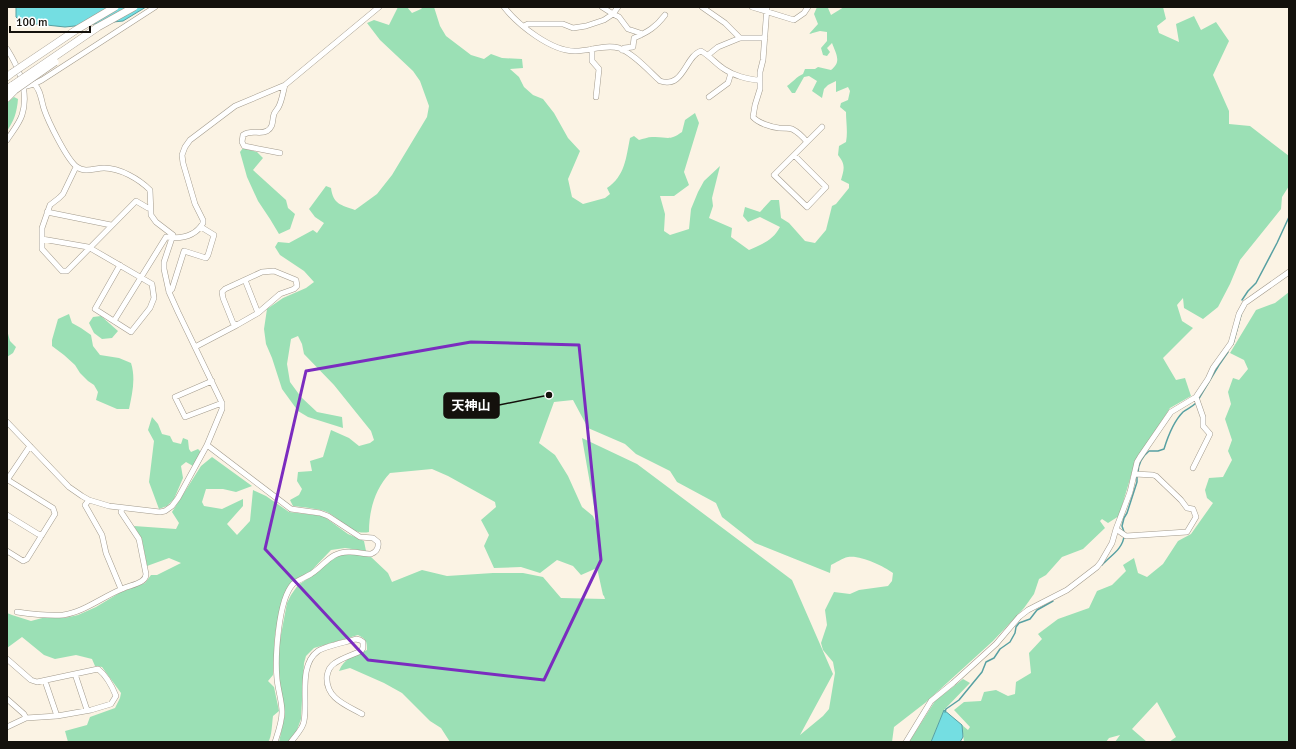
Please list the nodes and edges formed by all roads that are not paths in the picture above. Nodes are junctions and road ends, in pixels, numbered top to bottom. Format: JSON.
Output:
{"nodes":[{"id":1,"x":115,"y":7,"type":"edge"},
{"id":2,"x":134,"y":7,"type":"edge"},
{"id":3,"x":155,"y":7,"type":"edge"},
{"id":4,"x":379,"y":7,"type":"edge"},
{"id":5,"x":504,"y":7,"type":"edge"},
{"id":6,"x":602,"y":7,"type":"edge"},
{"id":7,"x":618,"y":7,"type":"edge"},
{"id":8,"x":702,"y":7,"type":"edge"},
{"id":9,"x":752,"y":7,"type":"edge"},
{"id":10,"x":808,"y":7,"type":"edge"},
{"id":11,"x":767,"y":9,"type":"edge"},
{"id":12,"x":612,"y":14,"type":"junction"},
{"id":13,"x":665,"y":15,"type":"dead end"},
{"id":14,"x":524,"y":26,"type":"junction"},
{"id":15,"x":641,"y":35,"type":"junction"},
{"id":16,"x":740,"y":38,"type":"junction"},
{"id":17,"x":765,"y":38,"type":"junction"},
{"id":18,"x":7,"y":49,"type":"edge"},
{"id":19,"x":592,"y":49,"type":"junction"},
{"id":20,"x":622,"y":50,"type":"junction"},
{"id":21,"x":708,"y":55,"type":"junction"},
{"id":22,"x":731,"y":73,"type":"junction"},
{"id":23,"x":9,"y":75,"type":"edge"},
{"id":24,"x":760,"y":80,"type":"junction"},
{"id":25,"x":34,"y":84,"type":"junction"},
{"id":26,"x":285,"y":85,"type":"junction"},
{"id":27,"x":23,"y":87,"type":"junction"},
{"id":28,"x":12,"y":88,"type":"edge"},
{"id":29,"x":596,"y":97,"type":"dead end"},
{"id":30,"x":709,"y":97,"type":"dead end"},
{"id":31,"x":7,"y":98,"type":"edge"},
{"id":32,"x":822,"y":127,"type":"dead end"},
{"id":33,"x":7,"y":140,"type":"edge"},
{"id":34,"x":807,"y":142,"type":"junction"},
{"id":35,"x":280,"y":153,"type":"dead end"},
{"id":36,"x":794,"y":155,"type":"junction"},
{"id":37,"x":76,"y":167,"type":"junction"},
{"id":38,"x":150,"y":208,"type":"junction"},
{"id":39,"x":48,"y":212,"type":"junction"},
{"id":40,"x":111,"y":226,"type":"junction"},
{"id":41,"x":201,"y":227,"type":"junction"},
{"id":42,"x":173,"y":238,"type":"junction"},
{"id":43,"x":42,"y":239,"type":"junction"},
{"id":44,"x":90,"y":248,"type":"junction"},
{"id":45,"x":120,"y":266,"type":"junction"},
{"id":46,"x":1289,"y":272,"type":"edge"},
{"id":47,"x":141,"y":278,"type":"junction"},
{"id":48,"x":245,"y":280,"type":"junction"},
{"id":49,"x":169,"y":292,"type":"junction"},
{"id":50,"x":258,"y":313,"type":"junction"},
{"id":51,"x":114,"y":321,"type":"junction"},
{"id":52,"x":237,"y":326,"type":"junction"},
{"id":53,"x":195,"y":347,"type":"junction"},
{"id":54,"x":212,"y":381,"type":"junction"},
{"id":55,"x":1196,"y":397,"type":"junction"},
{"id":56,"x":222,"y":403,"type":"junction"},
{"id":57,"x":7,"y":422,"type":"edge"},
{"id":58,"x":207,"y":445,"type":"junction"},
{"id":59,"x":30,"y":446,"type":"junction"},
{"id":60,"x":1193,"y":468,"type":"dead end"},
{"id":61,"x":1135,"y":474,"type":"junction"},
{"id":62,"x":7,"y":480,"type":"edge"},
{"id":63,"x":88,"y":500,"type":"junction"},
{"id":64,"x":122,"y":508,"type":"junction"},
{"id":65,"x":7,"y":515,"type":"edge"},
{"id":66,"x":1116,"y":529,"type":"junction"},
{"id":67,"x":42,"y":535,"type":"junction"},
{"id":68,"x":7,"y":551,"type":"edge"},
{"id":69,"x":121,"y":589,"type":"junction"},
{"id":70,"x":17,"y":612,"type":"dead end"},
{"id":71,"x":7,"y":659,"type":"edge"},
{"id":72,"x":75,"y":674,"type":"junction"},
{"id":73,"x":45,"y":681,"type":"junction"},
{"id":74,"x":7,"y":699,"type":"edge"},
{"id":75,"x":87,"y":710,"type":"junction"},
{"id":76,"x":362,"y":714,"type":"dead end"},
{"id":77,"x":57,"y":716,"type":"junction"},
{"id":78,"x":26,"y":718,"type":"junction"},
{"id":79,"x":7,"y":727,"type":"edge"},
{"id":80,"x":275,"y":742,"type":"edge"},
{"id":81,"x":291,"y":742,"type":"edge"},
{"id":82,"x":906,"y":742,"type":"edge"}],
"edges":[{"from":1,"to":23,"type":"highway","bridge":true},
{"from":2,"to":28,"type":"highway","bridge":true},
{"from":3,"to":25,"type":"street"},
{"from":4,"to":26,"type":"street"},
{"from":5,"to":14,"type":"street"},
{"from":6,"to":12,"type":"street"},
{"from":7,"to":12,"type":"street"},
{"from":8,"to":16,"type":"street"},
{"from":9,"to":11,"type":"street"},
{"from":10,"to":11,"type":"street"},
{"from":11,"to":17,"type":"street"},
{"from":12,"to":14,"type":"street"},
{"from":12,"to":15,"type":"street"},
{"from":13,"to":15,"type":"street"},
{"from":14,"to":19,"type":"street"},
{"from":15,"to":20,"type":"street"},
{"from":16,"to":17,"type":"street"},
{"from":16,"to":21,"type":"street"},
{"from":17,"to":24,"type":"street"},
{"from":18,"to":27,"type":"street"},
{"from":19,"to":20,"type":"street"},
{"from":19,"to":29,"type":"street"},
{"from":20,"to":21,"type":"street"},
{"from":21,"to":22,"type":"street"},
{"from":22,"to":24,"type":"street"},
{"from":22,"to":30,"type":"street"},
{"from":24,"to":34,"type":"street"},
{"from":25,"to":27,"type":"street"},
{"from":25,"to":37,"type":"street"},
{"from":26,"to":35,"type":"street"},
{"from":26,"to":41,"type":"street"},
{"from":27,"to":33,"type":"street"},
{"from":28,"to":31,"type":"highway"},
{"from":32,"to":34,"type":"street"},
{"from":34,"to":36,"type":"street"},
{"from":36,"to":36,"type":"street"},
{"from":37,"to":38,"type":"street"},
{"from":37,"to":39,"type":"street"},
{"from":38,"to":40,"type":"street"},
{"from":38,"to":42,"type":"street"},
{"from":39,"to":40,"type":"street"},
{"from":39,"to":43,"type":"street"},
{"from":40,"to":44,"type":"street"},
{"from":41,"to":42,"type":"street"},
{"from":41,"to":49,"type":"street"},
{"from":42,"to":47,"type":"street"},
{"from":42,"to":49,"type":"street"},
{"from":43,"to":44,"type":"street"},
{"from":43,"to":44,"type":"street"},
{"from":44,"to":45,"type":"street"},
{"from":45,"to":47,"type":"street"},
{"from":45,"to":51,"type":"street"},
{"from":46,"to":55,"type":"street"},
{"from":47,"to":51,"type":"street"},
{"from":47,"to":51,"type":"street"},
{"from":48,"to":50,"type":"street"},
{"from":48,"to":50,"type":"street"},
{"from":48,"to":52,"type":"street"},
{"from":49,"to":53,"type":"street"},
{"from":50,"to":52,"type":"street"},
{"from":52,"to":53,"type":"street"},
{"from":53,"to":54,"type":"street"},
{"from":54,"to":56,"type":"street"},
{"from":54,"to":56,"type":"street"},
{"from":55,"to":60,"type":"street"},
{"from":55,"to":61,"type":"street"},
{"from":56,"to":58,"type":"street"},
{"from":57,"to":59,"type":"street"},
{"from":58,"to":64,"type":"street"},
{"from":58,"to":80,"type":"street"},
{"from":59,"to":62,"type":"street"},
{"from":59,"to":63,"type":"street"},
{"from":61,"to":66,"type":"street"},
{"from":61,"to":66,"type":"street"},
{"from":62,"to":67,"type":"street"},
{"from":63,"to":64,"type":"street"},
{"from":63,"to":69,"type":"street"},
{"from":64,"to":69,"type":"street"},
{"from":65,"to":67,"type":"street"},
{"from":66,"to":82,"type":"street"},
{"from":67,"to":68,"type":"street"},
{"from":69,"to":70,"type":"street"},
{"from":71,"to":73,"type":"street"},
{"from":72,"to":73,"type":"street"},
{"from":72,"to":75,"type":"street"},
{"from":72,"to":75,"type":"street"},
{"from":73,"to":77,"type":"street"},
{"from":74,"to":78,"type":"street"},
{"from":75,"to":77,"type":"street"},
{"from":76,"to":81,"type":"street"},
{"from":77,"to":78,"type":"street"},
{"from":78,"to":79,"type":"street"}]}
